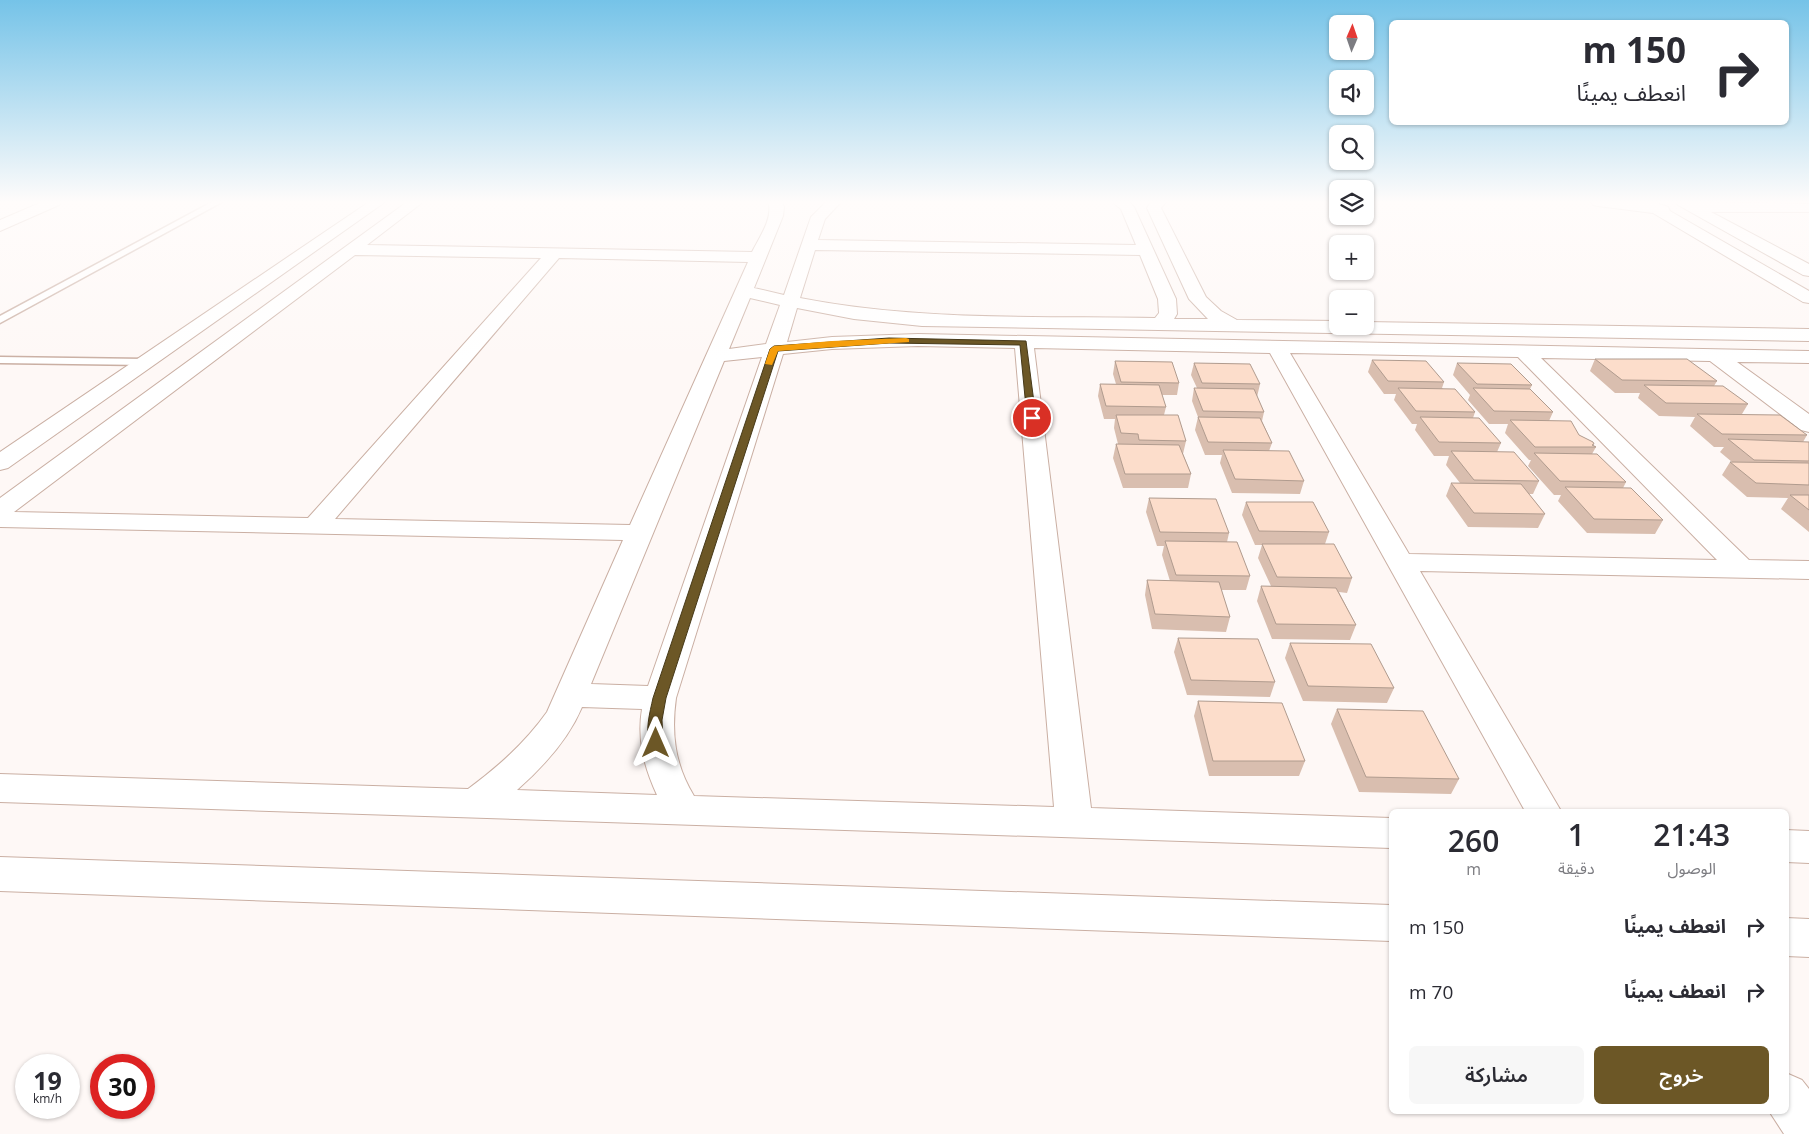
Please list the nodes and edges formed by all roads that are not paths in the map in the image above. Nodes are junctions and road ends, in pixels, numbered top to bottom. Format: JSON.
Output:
{"nodes":[{"id":1,"x":120,"y":255,"type":"edge"},
{"id":2,"x":303,"y":255,"type":"edge"},
{"id":3,"x":344,"y":255,"type":"edge"},
{"id":4,"x":553,"y":255,"type":"edge"},
{"id":5,"x":617,"y":255,"type":"edge"},
{"id":6,"x":806,"y":255,"type":"edge"},
{"id":7,"x":1147,"y":255,"type":"edge"},
{"id":8,"x":1179,"y":255,"type":"edge"},
{"id":9,"x":1735,"y":255,"type":"edge"},
{"id":10,"x":1780,"y":255,"type":"edge"},
{"id":11,"x":758,"y":257,"type":"joint"},
{"id":12,"x":1809,"y":271,"type":"edge"},
{"id":13,"x":744,"y":291,"type":"junction"},
{"id":14,"x":1809,"y":298,"type":"edge"},
{"id":15,"x":1167,"y":299,"type":"junction"},
{"id":16,"x":1198,"y":300,"type":"junction"},
{"id":17,"x":790,"y":302,"type":"junction"},
{"id":18,"x":892,"y":318,"type":"junction"},
{"id":19,"x":0,"y":320,"type":"edge"},
{"id":20,"x":1160,"y":324,"type":"junction"},
{"id":21,"x":1233,"y":325,"type":"junction"},
{"id":22,"x":1508,"y":330,"type":"junction"},
{"id":23,"x":1568,"y":331,"type":"junction"},
{"id":24,"x":1809,"y":335,"type":"edge"},
{"id":25,"x":889,"y":341,"type":"junction"},
{"id":26,"x":1024,"y":342,"type":"junction"},
{"id":27,"x":1277,"y":347,"type":"junction"},
{"id":28,"x":774,"y":349,"type":"junction"},
{"id":29,"x":1527,"y":351,"type":"junction"},
{"id":30,"x":1593,"y":353,"type":"junction"},
{"id":31,"x":1715,"y":355,"type":"junction"},
{"id":32,"x":716,"y":356,"type":"junction"},
{"id":33,"x":1809,"y":356,"type":"edge"},
{"id":34,"x":0,"y":360,"type":"edge"},
{"id":35,"x":145,"y":362,"type":"junction"},
{"id":36,"x":1809,"y":425,"type":"edge"},
{"id":37,"x":0,"y":463,"type":"edge"},
{"id":38,"x":0,"y":510,"type":"edge"},
{"id":39,"x":0,"y":518,"type":"edge"},
{"id":40,"x":315,"y":526,"type":"junction"},
{"id":41,"x":641,"y":533,"type":"junction"},
{"id":42,"x":1400,"y":562,"type":"junction"},
{"id":43,"x":1741,"y":568,"type":"junction"},
{"id":44,"x":1809,"y":570,"type":"edge"},
{"id":45,"x":571,"y":695,"type":"junction"},
{"id":46,"x":660,"y":698,"type":"junction"},
{"id":47,"x":0,"y":788,"type":"edge"},
{"id":48,"x":475,"y":803,"type":"junction"},
{"id":49,"x":1542,"y":809,"type":"edge"},
{"id":50,"x":684,"y":810,"type":"junction"},
{"id":51,"x":1074,"y":823,"type":"junction"},
{"id":52,"x":1389,"y":833,"type":"edge"},
{"id":53,"x":1789,"y":846,"type":"edge"},
{"id":54,"x":1809,"y":846,"type":"edge"},
{"id":55,"x":0,"y":874,"type":"edge"},
{"id":56,"x":1389,"y":924,"type":"edge"},
{"id":57,"x":1789,"y":937,"type":"edge"},
{"id":58,"x":1809,"y":938,"type":"edge"},
{"id":59,"x":1789,"y":1100,"type":"edge"},
{"id":60,"x":1809,"y":1130,"type":"edge"}],
"edges":[{"from":1,"to":19,"type":"lane"},
{"from":2,"to":35,"type":"street"},
{"from":3,"to":38,"type":"street"},
{"from":4,"to":40,"type":"street"},
{"from":5,"to":11,"type":"street"},
{"from":6,"to":17,"type":"street"},
{"from":7,"to":15,"type":"street"},
{"from":8,"to":16,"type":"street"},
{"from":9,"to":14,"type":"street"},
{"from":10,"to":12,"type":"street"},
{"from":11,"to":13,"type":"street"},
{"from":13,"to":17,"type":"street"},
{"from":13,"to":32,"type":"street"},
{"from":15,"to":16,"type":"street"},
{"from":15,"to":20,"type":"street"},
{"from":16,"to":21,"type":"street"},
{"from":17,"to":18,"type":"street"},
{"from":17,"to":28,"type":"street"},
{"from":18,"to":20,"type":"street"},
{"from":18,"to":25,"type":"street"},
{"from":20,"to":21,"type":"street"},
{"from":21,"to":22,"type":"street"},
{"from":22,"to":23,"type":"street"},
{"from":22,"to":29,"type":"street"},
{"from":23,"to":24,"type":"street"},
{"from":23,"to":30,"type":"street"},
{"from":25,"to":26,"type":"street"},
{"from":25,"to":28,"type":"street"},
{"from":26,"to":27,"type":"street"},
{"from":26,"to":51,"type":"street"},
{"from":27,"to":29,"type":"street"},
{"from":27,"to":42,"type":"street"},
{"from":28,"to":32,"type":"street"},
{"from":28,"to":46,"type":"street"},
{"from":29,"to":30,"type":"street"},
{"from":29,"to":43,"type":"street"},
{"from":30,"to":31,"type":"street"},
{"from":31,"to":33,"type":"street"},
{"from":31,"to":36,"type":"street"},
{"from":32,"to":41,"type":"street"},
{"from":34,"to":35,"type":"lane"},
{"from":35,"to":37,"type":"street"},
{"from":39,"to":40,"type":"street"},
{"from":40,"to":41,"type":"street"},
{"from":41,"to":45,"type":"street"},
{"from":42,"to":43,"type":"street"},
{"from":42,"to":49,"type":"street"},
{"from":43,"to":44,"type":"street"},
{"from":45,"to":46,"type":"street"},
{"from":45,"to":48,"type":"street"},
{"from":46,"to":50,"type":"street"},
{"from":47,"to":48,"type":"street"},
{"from":48,"to":50,"type":"street"},
{"from":50,"to":51,"type":"street"},
{"from":51,"to":52,"type":"street"},
{"from":53,"to":54,"type":"street"},
{"from":55,"to":56,"type":"street"},
{"from":57,"to":58,"type":"street"},
{"from":59,"to":60,"type":"street"}]}
